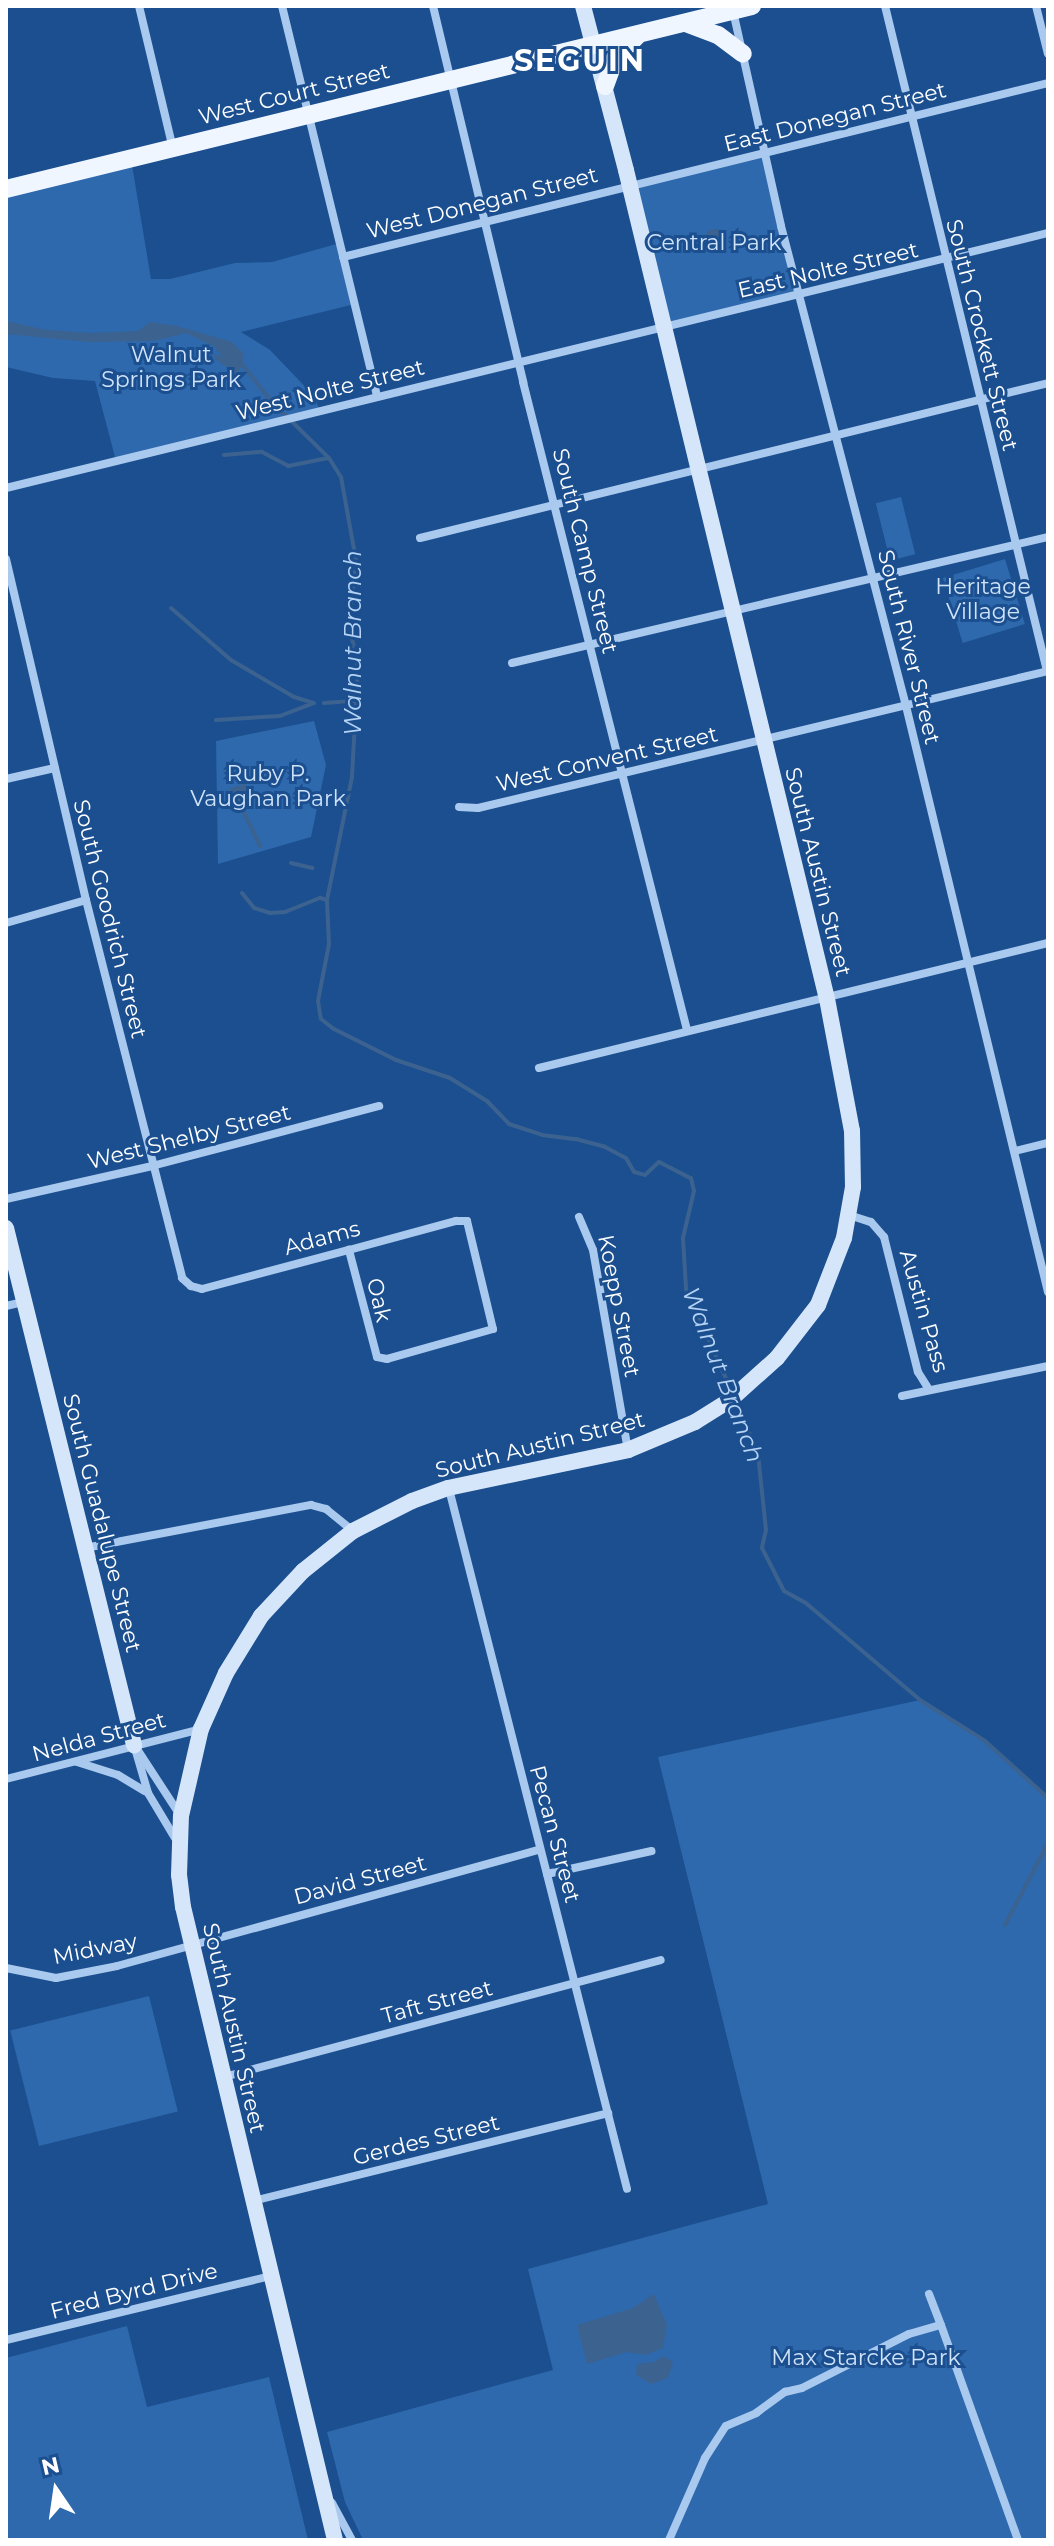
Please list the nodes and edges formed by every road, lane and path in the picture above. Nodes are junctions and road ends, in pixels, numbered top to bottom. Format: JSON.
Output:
{"nodes":[{"id":1,"x":139,"y":6,"type":"edge"},
{"id":2,"x":282,"y":6,"type":"edge"},
{"id":3,"x":433,"y":6,"type":"edge"},
{"id":4,"x":583,"y":6,"type":"edge"},
{"id":5,"x":752,"y":6,"type":"edge"},
{"id":6,"x":885,"y":6,"type":"edge"},
{"id":7,"x":1036,"y":6,"type":"edge"},
{"id":8,"x":732,"y":8,"type":"edge"},
{"id":9,"x":683,"y":23,"type":"junction"},
{"id":10,"x":641,"y":33,"type":"junction"},
{"id":11,"x":592,"y":45,"type":"junction"},
{"id":12,"x":743,"y":54,"type":"junction"},
{"id":13,"x":1048,"y":54,"type":"edge"},
{"id":14,"x":450,"y":80,"type":"junction"},
{"id":15,"x":1048,"y":83,"type":"edge"},
{"id":16,"x":605,"y":86,"type":"junction"},
{"id":17,"x":309,"y":115,"type":"junction"},
{"id":18,"x":912,"y":117,"type":"junction"},
{"id":19,"x":173,"y":149,"type":"junction"},
{"id":20,"x":764,"y":152,"type":"junction"},
{"id":21,"x":630,"y":185,"type":"junction"},
{"id":22,"x":6,"y":189,"type":"edge"},
{"id":23,"x":484,"y":222,"type":"junction"},
{"id":24,"x":1048,"y":233,"type":"edge"},
{"id":25,"x":343,"y":257,"type":"junction"},
{"id":26,"x":945,"y":261,"type":"junction"},
{"id":27,"x":801,"y":296,"type":"junction"},
{"id":28,"x":662,"y":325,"type":"junction"},
{"id":29,"x":519,"y":362,"type":"junction"},
{"id":30,"x":1048,"y":383,"type":"edge"},
{"id":31,"x":377,"y":396,"type":"junction"},
{"id":32,"x":980,"y":401,"type":"junction"},
{"id":33,"x":837,"y":437,"type":"junction"},
{"id":34,"x":697,"y":470,"type":"junction"},
{"id":35,"x":6,"y":488,"type":"edge"},
{"id":36,"x":555,"y":506,"type":"junction"},
{"id":37,"x":1048,"y":537,"type":"edge"},
{"id":38,"x":420,"y":538,"type":"dead end"},
{"id":39,"x":1016,"y":545,"type":"junction"},
{"id":40,"x":6,"y":559,"type":"edge"},
{"id":41,"x":873,"y":579,"type":"junction"},
{"id":42,"x":731,"y":613,"type":"junction"},
{"id":43,"x":589,"y":644,"type":"junction"},
{"id":44,"x":512,"y":663,"type":"dead end"},
{"id":45,"x":1048,"y":671,"type":"edge"},
{"id":46,"x":906,"y":706,"type":"junction"},
{"id":47,"x":763,"y":741,"type":"junction"},
{"id":48,"x":55,"y":768,"type":"junction"},
{"id":49,"x":622,"y":775,"type":"junction"},
{"id":50,"x":6,"y":779,"type":"edge"},
{"id":51,"x":459,"y":807,"type":"dead end"},
{"id":52,"x":86,"y":900,"type":"junction"},
{"id":53,"x":6,"y":923,"type":"edge"},
{"id":54,"x":1048,"y":943,"type":"edge"},
{"id":55,"x":969,"y":964,"type":"junction"},
{"id":56,"x":827,"y":999,"type":"junction"},
{"id":57,"x":687,"y":1030,"type":"junction"},
{"id":58,"x":539,"y":1068,"type":"dead end"},
{"id":59,"x":379,"y":1106,"type":"dead end"},
{"id":60,"x":1048,"y":1143,"type":"edge"},
{"id":61,"x":1015,"y":1151,"type":"junction"},
{"id":62,"x":152,"y":1166,"type":"junction"},
{"id":63,"x":6,"y":1199,"type":"edge"},
{"id":64,"x":849,"y":1215,"type":"junction"},
{"id":65,"x":579,"y":1217,"type":"dead end"},
{"id":66,"x":6,"y":1228,"type":"edge"},
{"id":67,"x":349,"y":1250,"type":"junction"},
{"id":68,"x":1046,"y":1273,"type":"edge"},
{"id":69,"x":188,"y":1284,"type":"joint"},
{"id":70,"x":1048,"y":1292,"type":"edge"},
{"id":71,"x":23,"y":1302,"type":"junction"},
{"id":72,"x":6,"y":1306,"type":"edge"},
{"id":73,"x":377,"y":1357,"type":"joint"},
{"id":74,"x":1048,"y":1366,"type":"edge"},
{"id":75,"x":928,"y":1388,"type":"junction"},
{"id":76,"x":902,"y":1396,"type":"dead end"},
{"id":77,"x":628,"y":1450,"type":"junction"},
{"id":78,"x":448,"y":1488,"type":"junction"},
{"id":79,"x":353,"y":1531,"type":"junction"},
{"id":80,"x":85,"y":1548,"type":"junction"},
{"id":81,"x":201,"y":1729,"type":"junction"},
{"id":82,"x":134,"y":1745,"type":"junction"},
{"id":83,"x":76,"y":1762,"type":"junction"},
{"id":84,"x":6,"y":1779,"type":"edge"},
{"id":85,"x":148,"y":1793,"type":"junction"},
{"id":86,"x":181,"y":1816,"type":"junction"},
{"id":87,"x":539,"y":1850,"type":"junction"},
{"id":88,"x":178,"y":1851,"type":"junction"},
{"id":89,"x":652,"y":1851,"type":"dead end"},
{"id":90,"x":547,"y":1874,"type":"junction"},
{"id":91,"x":190,"y":1945,"type":"junction"},
{"id":92,"x":661,"y":1960,"type":"dead end"},
{"id":93,"x":6,"y":1968,"type":"edge"},
{"id":94,"x":574,"y":1984,"type":"junction"},
{"id":95,"x":223,"y":2078,"type":"junction"},
{"id":96,"x":608,"y":2113,"type":"junction"},
{"id":97,"x":627,"y":2189,"type":"dead end"},
{"id":98,"x":252,"y":2201,"type":"junction"},
{"id":99,"x":270,"y":2276,"type":"junction"},
{"id":100,"x":929,"y":2294,"type":"dead end"},
{"id":101,"x":941,"y":2325,"type":"junction"},
{"id":102,"x":6,"y":2340,"type":"edge"},
{"id":103,"x":320,"y":2481,"type":"junction"},
{"id":104,"x":326,"y":2540,"type":"edge"},
{"id":105,"x":335,"y":2540,"type":"edge"},
{"id":106,"x":352,"y":2540,"type":"edge"},
{"id":107,"x":669,"y":2540,"type":"edge"},
{"id":108,"x":1018,"y":2540,"type":"edge"}],
"edges":[{"from":1,"to":19,"type":"street"},
{"from":2,"to":17,"type":"street"},
{"from":3,"to":14,"type":"street","name":"South Camp Street"},
{"from":4,"to":11,"type":"main road","name":"South Austin Street"},
{"from":5,"to":8,"type":"main road"},
{"from":6,"to":18,"type":"street","name":"South Crockett Street"},
{"from":7,"to":13,"type":"street"},
{"from":8,"to":9,"type":"main road"},
{"from":8,"to":12,"type":"street","name":"South River Street"},
{"from":9,"to":10,"type":"main road"},
{"from":9,"to":12,"type":"main road"},
{"from":10,"to":11,"type":"main road","name":"West Court Street"},
{"from":10,"to":16,"type":"main road"},
{"from":11,"to":14,"type":"main road","name":"West Court Street"},
{"from":11,"to":16,"type":"main road","name":"South Austin Street"},
{"from":12,"to":20,"type":"street","name":"South River Street"},
{"from":14,"to":17,"type":"main road","name":"West Court Street"},
{"from":14,"to":23,"type":"street","name":"South Camp Street"},
{"from":15,"to":18,"type":"street","name":"East Donegan Street"},
{"from":16,"to":21,"type":"main road","name":"South Austin Street"},
{"from":17,"to":19,"type":"main road","name":"West Court Street"},
{"from":17,"to":25,"type":"street"},
{"from":18,"to":20,"type":"street","name":"East Donegan Street"},
{"from":18,"to":26,"type":"street","name":"South Crockett Street"},
{"from":19,"to":22,"type":"main road","name":"West Court Street"},
{"from":20,"to":21,"type":"street","name":"East Donegan Street"},
{"from":20,"to":27,"type":"street","name":"South River Street"},
{"from":21,"to":23,"type":"street","name":"West Donegan Street"},
{"from":21,"to":28,"type":"main road","name":"South Austin Street"},
{"from":23,"to":25,"type":"street","name":"West Donegan Street"},
{"from":23,"to":29,"type":"street","name":"South Camp Street"},
{"from":24,"to":26,"type":"street","name":"East Nolte Street"},
{"from":25,"to":31,"type":"street"},
{"from":26,"to":27,"type":"street","name":"East Nolte Street"},
{"from":26,"to":32,"type":"street","name":"South Crockett Street"},
{"from":27,"to":28,"type":"street","name":"East Nolte Street"},
{"from":27,"to":33,"type":"street","name":"South River Street"},
{"from":28,"to":29,"type":"street","name":"West Nolte Street"},
{"from":28,"to":34,"type":"main road","name":"South Austin Street"},
{"from":29,"to":31,"type":"street","name":"West Nolte Street"},
{"from":29,"to":36,"type":"street","name":"South Camp Street"},
{"from":30,"to":32,"type":"street"},
{"from":31,"to":35,"type":"street","name":"West Nolte Street"},
{"from":32,"to":33,"type":"street"},
{"from":32,"to":39,"type":"street","name":"South Crockett Street"},
{"from":33,"to":34,"type":"street"},
{"from":33,"to":41,"type":"street","name":"South River Street"},
{"from":34,"to":36,"type":"street"},
{"from":34,"to":42,"type":"main road","name":"South Austin Street"},
{"from":36,"to":38,"type":"street"},
{"from":36,"to":43,"type":"street","name":"South Camp Street"},
{"from":37,"to":39,"type":"street"},
{"from":39,"to":41,"type":"street"},
{"from":39,"to":45,"type":"street","name":"South Crockett Street"},
{"from":40,"to":48,"type":"street","name":"South Goodrich Street"},
{"from":41,"to":42,"type":"street"},
{"from":41,"to":46,"type":"street","name":"South River Street"},
{"from":42,"to":43,"type":"street"},
{"from":42,"to":47,"type":"main road","name":"South Austin Street"},
{"from":43,"to":44,"type":"street"},
{"from":43,"to":49,"type":"street","name":"South Camp Street"},
{"from":45,"to":46,"type":"street","name":"West Convent Street"},
{"from":46,"to":47,"type":"street","name":"West Convent Street"},
{"from":46,"to":55,"type":"street","name":"South River Street"},
{"from":47,"to":49,"type":"street","name":"West Convent Street"},
{"from":47,"to":56,"type":"main road","name":"South Austin Street"},
{"from":48,"to":50,"type":"street"},
{"from":48,"to":52,"type":"street","name":"South Goodrich Street"},
{"from":49,"to":51,"type":"street","name":"West Convent Street"},
{"from":49,"to":57,"type":"street","name":"South Camp Street"},
{"from":52,"to":53,"type":"street"},
{"from":52,"to":62,"type":"street","name":"South Goodrich Street"},
{"from":54,"to":55,"type":"street"},
{"from":55,"to":56,"type":"street"},
{"from":55,"to":61,"type":"street","name":"South River Street"},
{"from":56,"to":57,"type":"street"},
{"from":56,"to":64,"type":"main road","name":"South Austin Street"},
{"from":57,"to":58,"type":"street"},
{"from":59,"to":62,"type":"street","name":"West Shelby Street"},
{"from":60,"to":61,"type":"street"},
{"from":61,"to":68,"type":"street","name":"South River Street"},
{"from":62,"to":63,"type":"street","name":"West Shelby Street"},
{"from":62,"to":69,"type":"street","name":"South Goodrich Street"},
{"from":64,"to":75,"type":"street","name":"Austin Pass"},
{"from":64,"to":77,"type":"main road","name":"South Austin Street"},
{"from":65,"to":77,"type":"street","name":"Koepp Street"},
{"from":66,"to":71,"type":"main road","name":"South Guadalupe Street"},
{"from":67,"to":69,"type":"street","name":"Adams"},
{"from":67,"to":73,"type":"street","name":"Oak"},
{"from":67,"to":73,"type":"street","name":"Adams"},
{"from":68,"to":70,"type":"street","name":"South River Street"},
{"from":71,"to":72,"type":"street"},
{"from":71,"to":80,"type":"main road","name":"South Guadalupe Street"},
{"from":74,"to":75,"type":"street"},
{"from":75,"to":76,"type":"street"},
{"from":77,"to":78,"type":"main road","name":"South Austin Street"},
{"from":78,"to":79,"type":"main road","name":"South Austin Street"},
{"from":78,"to":87,"type":"street","name":"Pecan Street"},
{"from":79,"to":80,"type":"street"},
{"from":79,"to":81,"type":"main road","name":"South Austin Street"},
{"from":80,"to":82,"type":"main road","name":"South Guadalupe Street"},
{"from":81,"to":82,"type":"street","name":"Nelda Street"},
{"from":81,"to":86,"type":"main road","name":"South Austin Street"},
{"from":82,"to":83,"type":"street","name":"Nelda Street"},
{"from":82,"to":85,"type":"street"},
{"from":82,"to":86,"type":"street","name":"South Guadalupe Street"},
{"from":83,"to":84,"type":"street","name":"Nelda Street"},
{"from":83,"to":85,"type":"street"},
{"from":85,"to":88,"type":"street"},
{"from":86,"to":88,"type":"main road","name":"South Austin Street"},
{"from":87,"to":90,"type":"street","name":"Pecan Street"},
{"from":87,"to":91,"type":"street","name":"David Street"},
{"from":88,"to":91,"type":"main road","name":"South Austin Street"},
{"from":89,"to":90,"type":"street"},
{"from":90,"to":94,"type":"street","name":"Pecan Street"},
{"from":91,"to":93,"type":"street","name":"Midway"},
{"from":91,"to":95,"type":"main road","name":"South Austin Street"},
{"from":92,"to":94,"type":"street","name":"Taft Street"},
{"from":94,"to":95,"type":"street","name":"Taft Street"},
{"from":94,"to":96,"type":"street","name":"Pecan Street"},
{"from":95,"to":98,"type":"main road","name":"South Austin Street"},
{"from":96,"to":97,"type":"street","name":"Pecan Street"},
{"from":96,"to":98,"type":"street","name":"Gerdes Street"},
{"from":98,"to":99,"type":"main road","name":"South Austin Street"},
{"from":99,"to":102,"type":"street","name":"Fred Byrd Drive"},
{"from":99,"to":103,"type":"main road","name":"South Austin Street"},
{"from":100,"to":101,"type":"street"},
{"from":101,"to":107,"type":"street"},
{"from":101,"to":108,"type":"street"},
{"from":103,"to":104,"type":"street"},
{"from":103,"to":105,"type":"main road","name":"South Austin Street"},
{"from":103,"to":106,"type":"street"}]}
